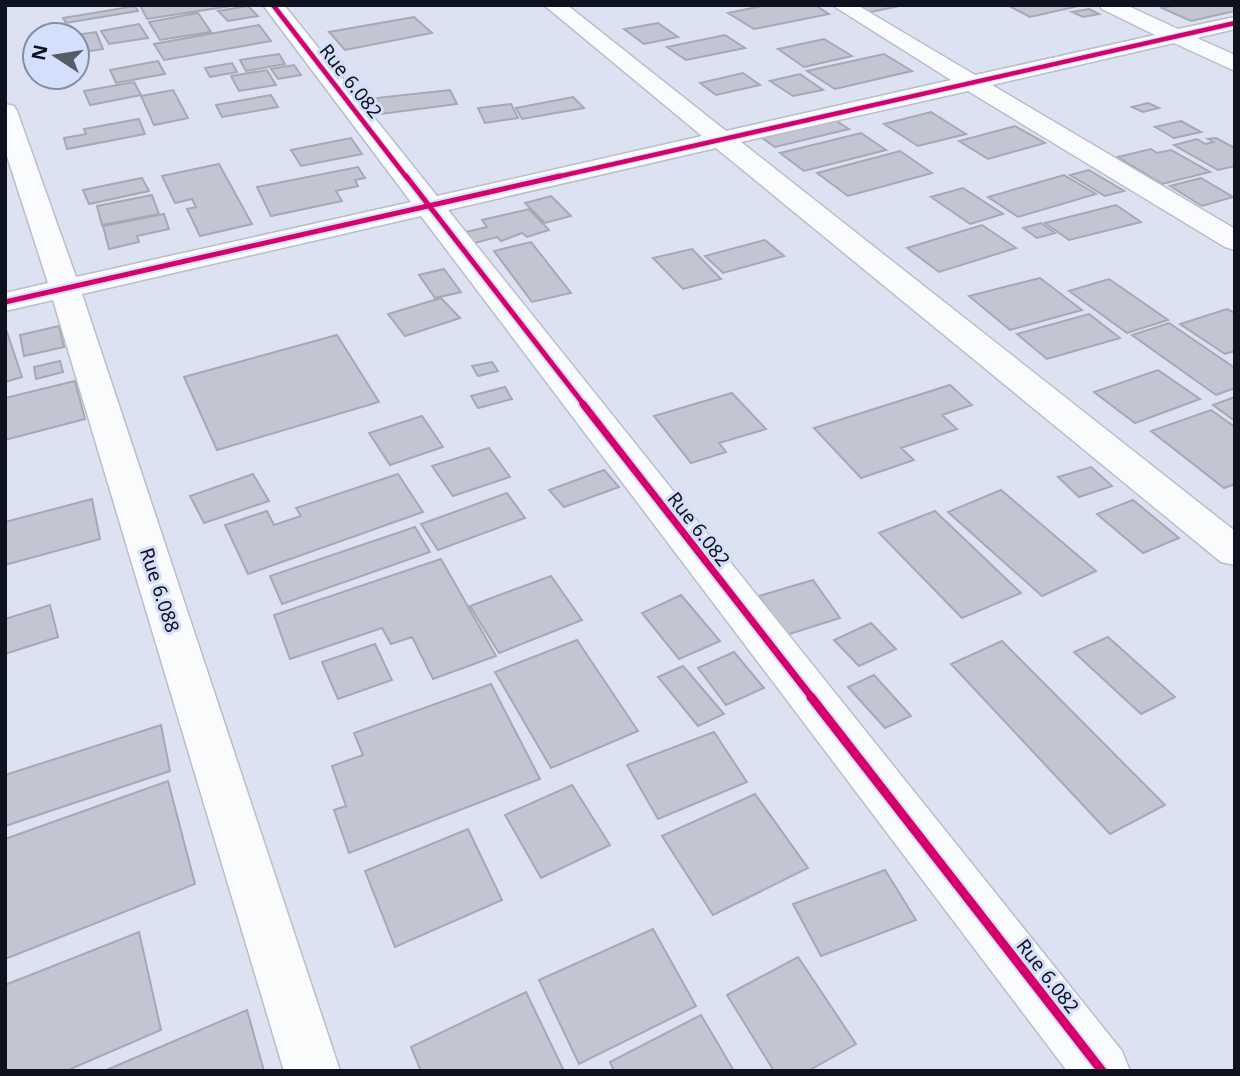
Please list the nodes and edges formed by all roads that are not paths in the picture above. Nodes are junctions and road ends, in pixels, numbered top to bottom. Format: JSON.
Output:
{"nodes":[{"id":1,"x":273,"y":5,"type":"edge"},
{"id":2,"x":554,"y":5,"type":"edge"},
{"id":3,"x":842,"y":5,"type":"edge"},
{"id":4,"x":1109,"y":5,"type":"edge"},
{"id":5,"x":1235,"y":23,"type":"edge"},
{"id":6,"x":1175,"y":36,"type":"junction"},
{"id":7,"x":1235,"y":64,"type":"edge"},
{"id":8,"x":971,"y":83,"type":"junction"},
{"id":9,"x":5,"y":111,"type":"edge"},
{"id":10,"x":722,"y":139,"type":"junction"},
{"id":11,"x":428,"y":206,"type":"junction"},
{"id":12,"x":1235,"y":241,"type":"edge"},
{"id":13,"x":65,"y":289,"type":"junction"},
{"id":14,"x":5,"y":302,"type":"edge"},
{"id":15,"x":1235,"y":552,"type":"edge"},
{"id":16,"x":312,"y":1071,"type":"edge"},
{"id":17,"x":1102,"y":1071,"type":"edge"}],
"edges":[{"from":1,"to":11,"type":"street","name":"Rue 6.082"},
{"from":2,"to":10,"type":"street"},
{"from":3,"to":8,"type":"street"},
{"from":4,"to":6,"type":"street"},
{"from":5,"to":6,"type":"street"},
{"from":6,"to":7,"type":"street"},
{"from":6,"to":8,"type":"street"},
{"from":8,"to":10,"type":"street"},
{"from":8,"to":12,"type":"street"},
{"from":9,"to":13,"type":"street","name":"Rue 6.088"},
{"from":10,"to":11,"type":"street"},
{"from":10,"to":15,"type":"street"},
{"from":11,"to":13,"type":"street"},
{"from":11,"to":17,"type":"street","name":"Rue 6.082"},
{"from":13,"to":14,"type":"street"},
{"from":13,"to":16,"type":"street","name":"Rue 6.088"}]}
